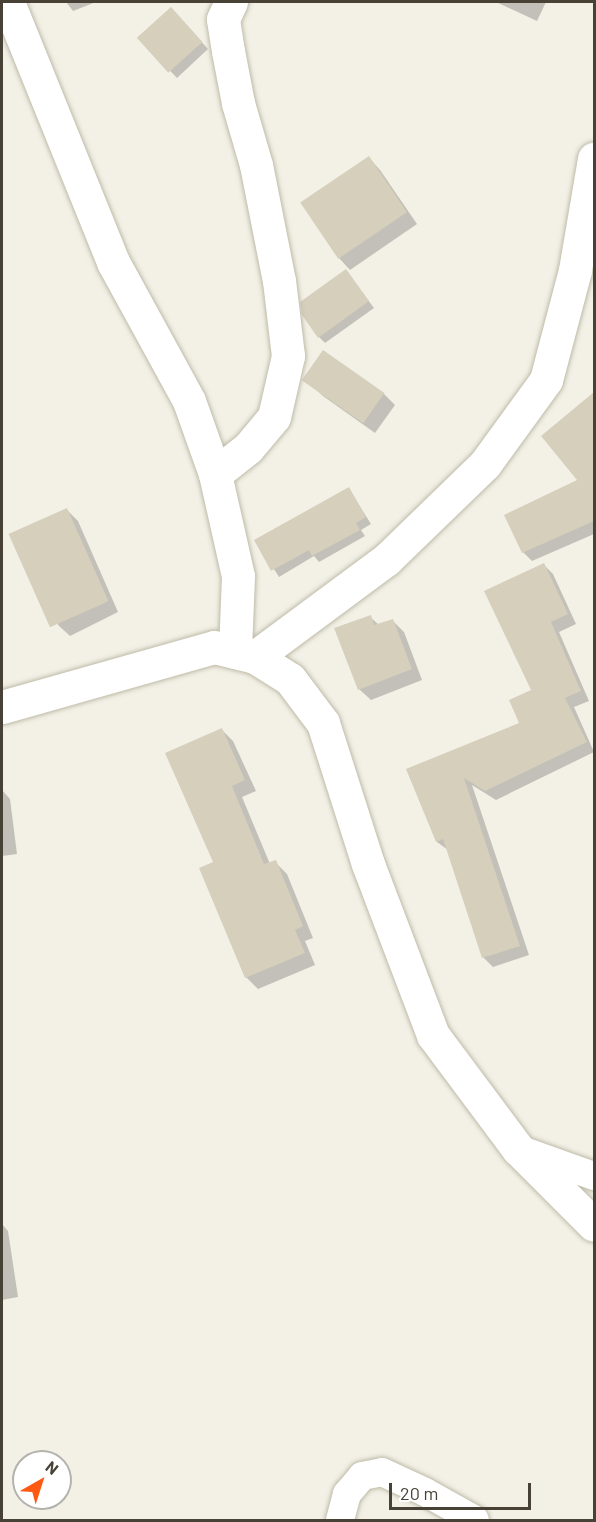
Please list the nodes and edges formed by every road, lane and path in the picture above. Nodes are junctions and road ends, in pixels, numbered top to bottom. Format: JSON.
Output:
{"nodes":[{"id":1,"x":8,"y":2,"type":"edge"},
{"id":2,"x":231,"y":2,"type":"edge"},
{"id":3,"x":594,"y":159,"type":"edge"},
{"id":4,"x":215,"y":474,"type":"junction"},
{"id":5,"x":245,"y":655,"type":"junction"},
{"id":6,"x":2,"y":707,"type":"edge"},
{"id":7,"x":518,"y":1149,"type":"junction"},
{"id":8,"x":594,"y":1176,"type":"edge"},
{"id":9,"x":594,"y":1225,"type":"edge"},
{"id":10,"x":340,"y":1521,"type":"edge"},
{"id":11,"x":475,"y":1521,"type":"edge"}],
"edges":[{"from":1,"to":4,"type":"street"},
{"from":2,"to":4,"type":"street"},
{"from":3,"to":5,"type":"street"},
{"from":4,"to":5,"type":"street"},
{"from":5,"to":6,"type":"street"},
{"from":5,"to":7,"type":"street"},
{"from":7,"to":8,"type":"lane"},
{"from":7,"to":9,"type":"street"},
{"from":10,"to":11,"type":"lane"}]}
